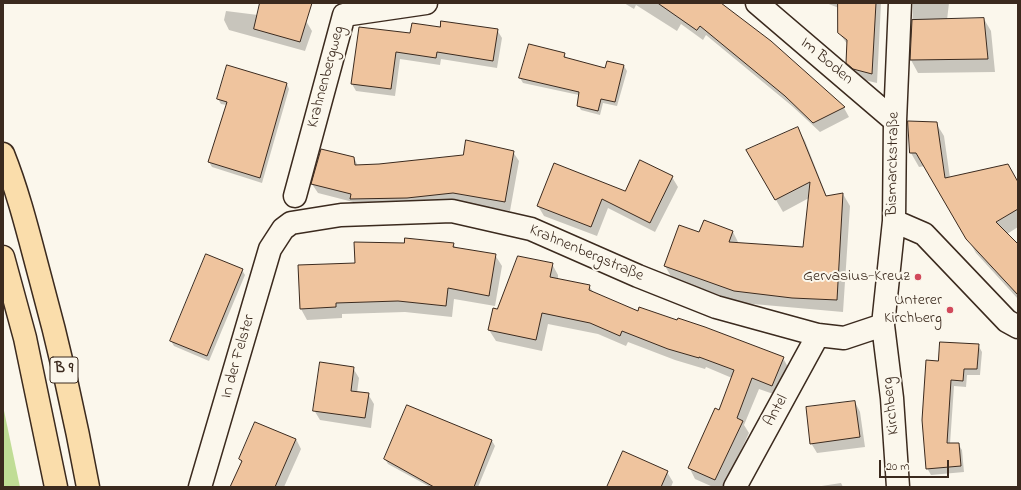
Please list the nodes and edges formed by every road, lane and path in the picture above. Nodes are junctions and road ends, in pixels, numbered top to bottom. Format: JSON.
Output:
{"nodes":[{"id":1,"x":426,"y":3,"type":"edge"},
{"id":2,"x":757,"y":3,"type":"edge"},
{"id":3,"x":900,"y":3,"type":"edge"},
{"id":4,"x":895,"y":120,"type":"junction"},
{"id":5,"x":6,"y":161,"type":"edge"},
{"id":6,"x":295,"y":196,"type":"dead end"},
{"id":7,"x":894,"y":221,"type":"junction"},
{"id":8,"x":283,"y":229,"type":"joint"},
{"id":9,"x":4,"y":260,"type":"edge"},
{"id":10,"x":883,"y":325,"type":"junction"},
{"id":11,"x":1018,"y":327,"type":"edge"},
{"id":12,"x":818,"y":335,"type":"junction"},
{"id":13,"x":56,"y":487,"type":"edge"},
{"id":14,"x":88,"y":487,"type":"edge"},
{"id":15,"x":200,"y":487,"type":"edge"},
{"id":16,"x":736,"y":487,"type":"edge"},
{"id":17,"x":898,"y":487,"type":"edge"}],
"edges":[{"from":1,"to":6,"type":"street","name":"Krahnenbergweg"},
{"from":2,"to":4,"type":"street","name":"Im Boden"},
{"from":3,"to":4,"type":"street","name":"Bismarckstraße"},
{"from":4,"to":7,"type":"street","name":"Bismarckstraße"},
{"from":5,"to":14,"type":"highway","number":"B 9"},
{"from":7,"to":10,"type":"street","name":"Bismarckstraße"},
{"from":7,"to":11,"type":"street"},
{"from":8,"to":12,"type":"street","name":"Krahnenbergstraße"},
{"from":8,"to":15,"type":"street","name":"In der Felster"},
{"from":9,"to":13,"type":"highway","number":"B 9"},
{"from":10,"to":12,"type":"street","name":"Krahnenbergstraße"},
{"from":10,"to":17,"type":"street","name":"Kirchberg"},
{"from":12,"to":16,"type":"street","name":"Antel"}]}
